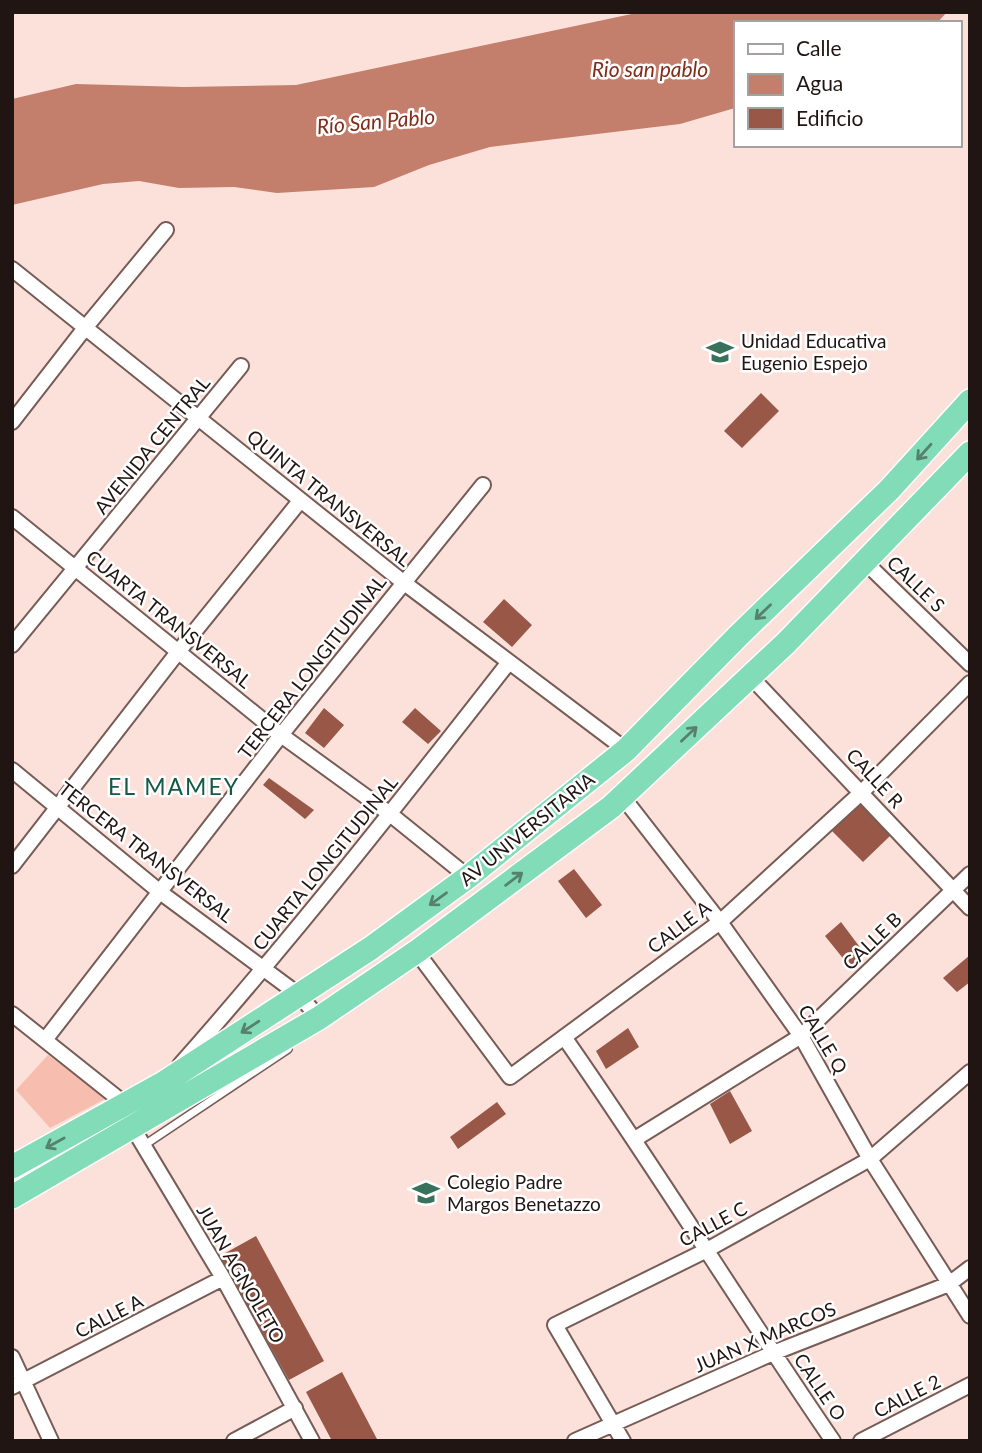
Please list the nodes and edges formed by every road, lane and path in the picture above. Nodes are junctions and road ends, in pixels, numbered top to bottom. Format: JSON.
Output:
{"nodes":[{"id":1,"x":166,"y":230,"type":"dead end"},
{"id":2,"x":12,"y":270,"type":"edge"},
{"id":3,"x":85,"y":328,"type":"junction"},
{"id":4,"x":241,"y":366,"type":"dead end"},
{"id":5,"x":970,"y":401,"type":"edge"},
{"id":6,"x":199,"y":419,"type":"junction"},
{"id":7,"x":12,"y":422,"type":"edge"},
{"id":8,"x":970,"y":453,"type":"edge"},
{"id":9,"x":483,"y":485,"type":"dead end"},
{"id":10,"x":889,"y":490,"type":"junction"},
{"id":11,"x":300,"y":501,"type":"junction"},
{"id":12,"x":914,"y":512,"type":"junction"},
{"id":13,"x":12,"y":517,"type":"edge"},
{"id":14,"x":865,"y":562,"type":"junction"},
{"id":15,"x":75,"y":568,"type":"junction"},
{"id":16,"x":403,"y":582,"type":"junction"},
{"id":17,"x":12,"y":645,"type":"edge"},
{"id":18,"x":178,"y":652,"type":"junction"},
{"id":19,"x":509,"y":662,"type":"junction"},
{"id":20,"x":970,"y":664,"type":"edge"},
{"id":21,"x":751,"y":677,"type":"junction"},
{"id":22,"x":970,"y":683,"type":"edge"},
{"id":23,"x":281,"y":735,"type":"junction"},
{"id":24,"x":626,"y":750,"type":"junction"},
{"id":25,"x":12,"y":770,"type":"edge"},
{"id":26,"x":862,"y":792,"type":"junction"},
{"id":27,"x":622,"y":796,"type":"junction"},
{"id":28,"x":58,"y":807,"type":"junction"},
{"id":29,"x":390,"y":814,"type":"junction"},
{"id":30,"x":12,"y":866,"type":"edge"},
{"id":31,"x":970,"y":874,"type":"edge"},
{"id":32,"x":468,"y":877,"type":"junction"},
{"id":33,"x":952,"y":890,"type":"junction"},
{"id":34,"x":160,"y":892,"type":"junction"},
{"id":35,"x":970,"y":908,"type":"edge"},
{"id":36,"x":720,"y":922,"type":"junction"},
{"id":37,"x":421,"y":955,"type":"junction"},
{"id":38,"x":265,"y":969,"type":"junction"},
{"id":39,"x":299,"y":995,"type":"junction"},
{"id":40,"x":12,"y":1014,"type":"edge"},
{"id":41,"x":315,"y":1026,"type":"junction"},
{"id":42,"x":801,"y":1036,"type":"junction"},
{"id":43,"x":564,"y":1037,"type":"junction"},
{"id":44,"x":45,"y":1040,"type":"junction"},
{"id":45,"x":299,"y":1041,"type":"dead end"},
{"id":46,"x":970,"y":1072,"type":"edge"},
{"id":47,"x":165,"y":1082,"type":"junction"},
{"id":48,"x":124,"y":1104,"type":"junction"},
{"id":49,"x":138,"y":1137,"type":"junction"},
{"id":50,"x":635,"y":1139,"type":"junction"},
{"id":51,"x":870,"y":1159,"type":"junction"},
{"id":52,"x":12,"y":1167,"type":"edge"},
{"id":53,"x":12,"y":1197,"type":"edge"},
{"id":54,"x":705,"y":1251,"type":"junction"},
{"id":55,"x":970,"y":1268,"type":"edge"},
{"id":56,"x":223,"y":1278,"type":"junction"},
{"id":57,"x":949,"y":1284,"type":"junction"},
{"id":58,"x":970,"y":1316,"type":"edge"},
{"id":59,"x":773,"y":1353,"type":"junction"},
{"id":60,"x":12,"y":1357,"type":"edge"},
{"id":61,"x":18,"y":1384,"type":"edge"},
{"id":62,"x":970,"y":1385,"type":"edge"},
{"id":63,"x":295,"y":1408,"type":"junction"},
{"id":64,"x":613,"y":1423,"type":"junction"},
{"id":65,"x":51,"y":1441,"type":"edge"},
{"id":66,"x":234,"y":1441,"type":"edge"},
{"id":67,"x":312,"y":1441,"type":"edge"},
{"id":68,"x":575,"y":1441,"type":"edge"},
{"id":69,"x":623,"y":1441,"type":"edge"},
{"id":70,"x":833,"y":1441,"type":"edge"},
{"id":71,"x":861,"y":1441,"type":"edge"}],
"edges":[{"from":1,"to":3,"type":"street"},
{"from":2,"to":3,"type":"street","name":"QUINTA TRANSVERSAL"},
{"from":3,"to":6,"type":"street","name":"QUINTA TRANSVERSAL"},
{"from":3,"to":7,"type":"street"},
{"from":4,"to":6,"type":"street","name":"AVENIDA CENTRAL"},
{"from":5,"to":10,"type":"highway","name":"AV UNIVERSITARIA","one_way":true},
{"from":6,"to":11,"type":"street","name":"QUINTA TRANSVERSAL"},
{"from":6,"to":15,"type":"street","name":"AVENIDA CENTRAL"},
{"from":8,"to":12,"type":"highway","name":"AV UNIVERSITARIA"},
{"from":9,"to":16,"type":"street","name":"TERCERA LONGITUDINAL"},
{"from":10,"to":12,"type":"highway"},
{"from":10,"to":24,"type":"highway","name":"AV UNIVERSITARIA","one_way":true},
{"from":11,"to":16,"type":"street","name":"QUINTA TRANSVERSAL"},
{"from":11,"to":18,"type":"street"},
{"from":12,"to":14,"type":"highway","name":"AV UNIVERSITARIA"},
{"from":13,"to":15,"type":"street","name":"CUARTA TRANSVERSAL"},
{"from":14,"to":20,"type":"street","name":"CALLE S"},
{"from":14,"to":21,"type":"highway","name":"AV UNIVERSITARIA"},
{"from":15,"to":17,"type":"street","name":"AVENIDA CENTRAL"},
{"from":15,"to":18,"type":"street","name":"CUARTA TRANSVERSAL"},
{"from":16,"to":19,"type":"street","name":"QUINTA TRANSVERSAL"},
{"from":16,"to":23,"type":"street","name":"TERCERA LONGITUDINAL"},
{"from":18,"to":23,"type":"street","name":"CUARTA TRANSVERSAL"},
{"from":18,"to":28,"type":"street"},
{"from":19,"to":24,"type":"street","name":"QUINTA TRANSVERSAL"},
{"from":19,"to":29,"type":"street","name":"CUARTA LONGITUDINAL"},
{"from":21,"to":26,"type":"street","name":"CALLE R"},
{"from":27,"to":21,"type":"highway","name":"AV UNIVERSITARIA","one_way":true},
{"from":22,"to":26,"type":"street","name":"CALLE A"},
{"from":23,"to":29,"type":"street","name":"CUARTA TRANSVERSAL"},
{"from":23,"to":34,"type":"street","name":"TERCERA LONGITUDINAL"},
{"from":24,"to":32,"type":"highway","name":"AV UNIVERSITARIA"},
{"from":25,"to":28,"type":"street","name":"TERCERA TRANSVERSAL"},
{"from":26,"to":33,"type":"street","name":"CALLE R"},
{"from":26,"to":36,"type":"street","name":"CALLE A"},
{"from":27,"to":36,"type":"street","name":"CALLE Q"},
{"from":37,"to":27,"type":"highway","name":"AV UNIVERSITARIA","one_way":true},
{"from":28,"to":30,"type":"street"},
{"from":28,"to":34,"type":"street","name":"TERCERA TRANSVERSAL"},
{"from":29,"to":32,"type":"street","name":"CUARTA TRANSVERSAL"},
{"from":29,"to":38,"type":"street","name":"CUARTA LONGITUDINAL"},
{"from":31,"to":33,"type":"street","name":"CALLE B"},
{"from":32,"to":39,"type":"highway","name":"AV UNIVERSITARIA","one_way":true},
{"from":33,"to":35,"type":"street","name":"CALLE R"},
{"from":33,"to":42,"type":"street","name":"CALLE B"},
{"from":34,"to":38,"type":"street","name":"TERCERA TRANSVERSAL"},
{"from":34,"to":44,"type":"street","name":"TERCERA LONGITUDINAL"},
{"from":36,"to":42,"type":"street","name":"CALLE Q"},
{"from":36,"to":43,"type":"street","name":"CALLE A"},
{"from":37,"to":41,"type":"highway","name":"AV UNIVERSITARIA"},
{"from":37,"to":43,"type":"street","name":"CALLE A"},
{"from":38,"to":39,"type":"street","name":"TERCERA TRANSVERSAL"},
{"from":38,"to":47,"type":"street","name":"CUARTA LONGITUDINAL"},
{"from":39,"to":41,"type":"street","name":"TERCERA TRANSVERSAL"},
{"from":39,"to":47,"type":"highway","name":"AV UNIVERSITARIA","one_way":true},
{"from":40,"to":44,"type":"street"},
{"from":41,"to":49,"type":"highway","name":"AV UNIVERSITARIA"},
{"from":42,"to":50,"type":"street","name":"CALLE B"},
{"from":42,"to":51,"type":"street","name":"CALLE Q"},
{"from":43,"to":50,"type":"street","name":"CALLE O"},
{"from":44,"to":48,"type":"street"},
{"from":45,"to":49,"type":"lane"},
{"from":46,"to":51,"type":"street","name":"CALLE C"},
{"from":47,"to":48,"type":"highway","name":"AV UNIVERSITARIA"},
{"from":48,"to":52,"type":"highway","name":"AV UNIVERSITARIA","one_way":true},
{"from":49,"to":53,"type":"highway","name":"AV UNIVERSITARIA"},
{"from":49,"to":56,"type":"street","name":"JUAN AGNOLETO"},
{"from":50,"to":54,"type":"street","name":"CALLE O"},
{"from":51,"to":54,"type":"street","name":"CALLE C"},
{"from":51,"to":57,"type":"street","name":"CALLE Q"},
{"from":54,"to":59,"type":"street","name":"CALLE O"},
{"from":54,"to":64,"type":"street","name":"CALLE C"},
{"from":55,"to":57,"type":"street","name":"JUAN X MARCOS"},
{"from":56,"to":61,"type":"street","name":"CALLE A"},
{"from":56,"to":63,"type":"street","name":"JUAN AGNOLETO"},
{"from":57,"to":58,"type":"street","name":"CALLE Q"},
{"from":57,"to":59,"type":"street","name":"JUAN X MARCOS"},
{"from":59,"to":64,"type":"street","name":"JUAN X MARCOS"},
{"from":59,"to":70,"type":"street","name":"CALLE O"},
{"from":60,"to":61,"type":"street"},
{"from":61,"to":65,"type":"street"},
{"from":62,"to":71,"type":"street","name":"CALLE 2"},
{"from":63,"to":66,"type":"street"},
{"from":63,"to":67,"type":"street","name":"JUAN AGNOLETO"},
{"from":64,"to":68,"type":"street","name":"JUAN X MARCOS"},
{"from":64,"to":69,"type":"street"}]}
